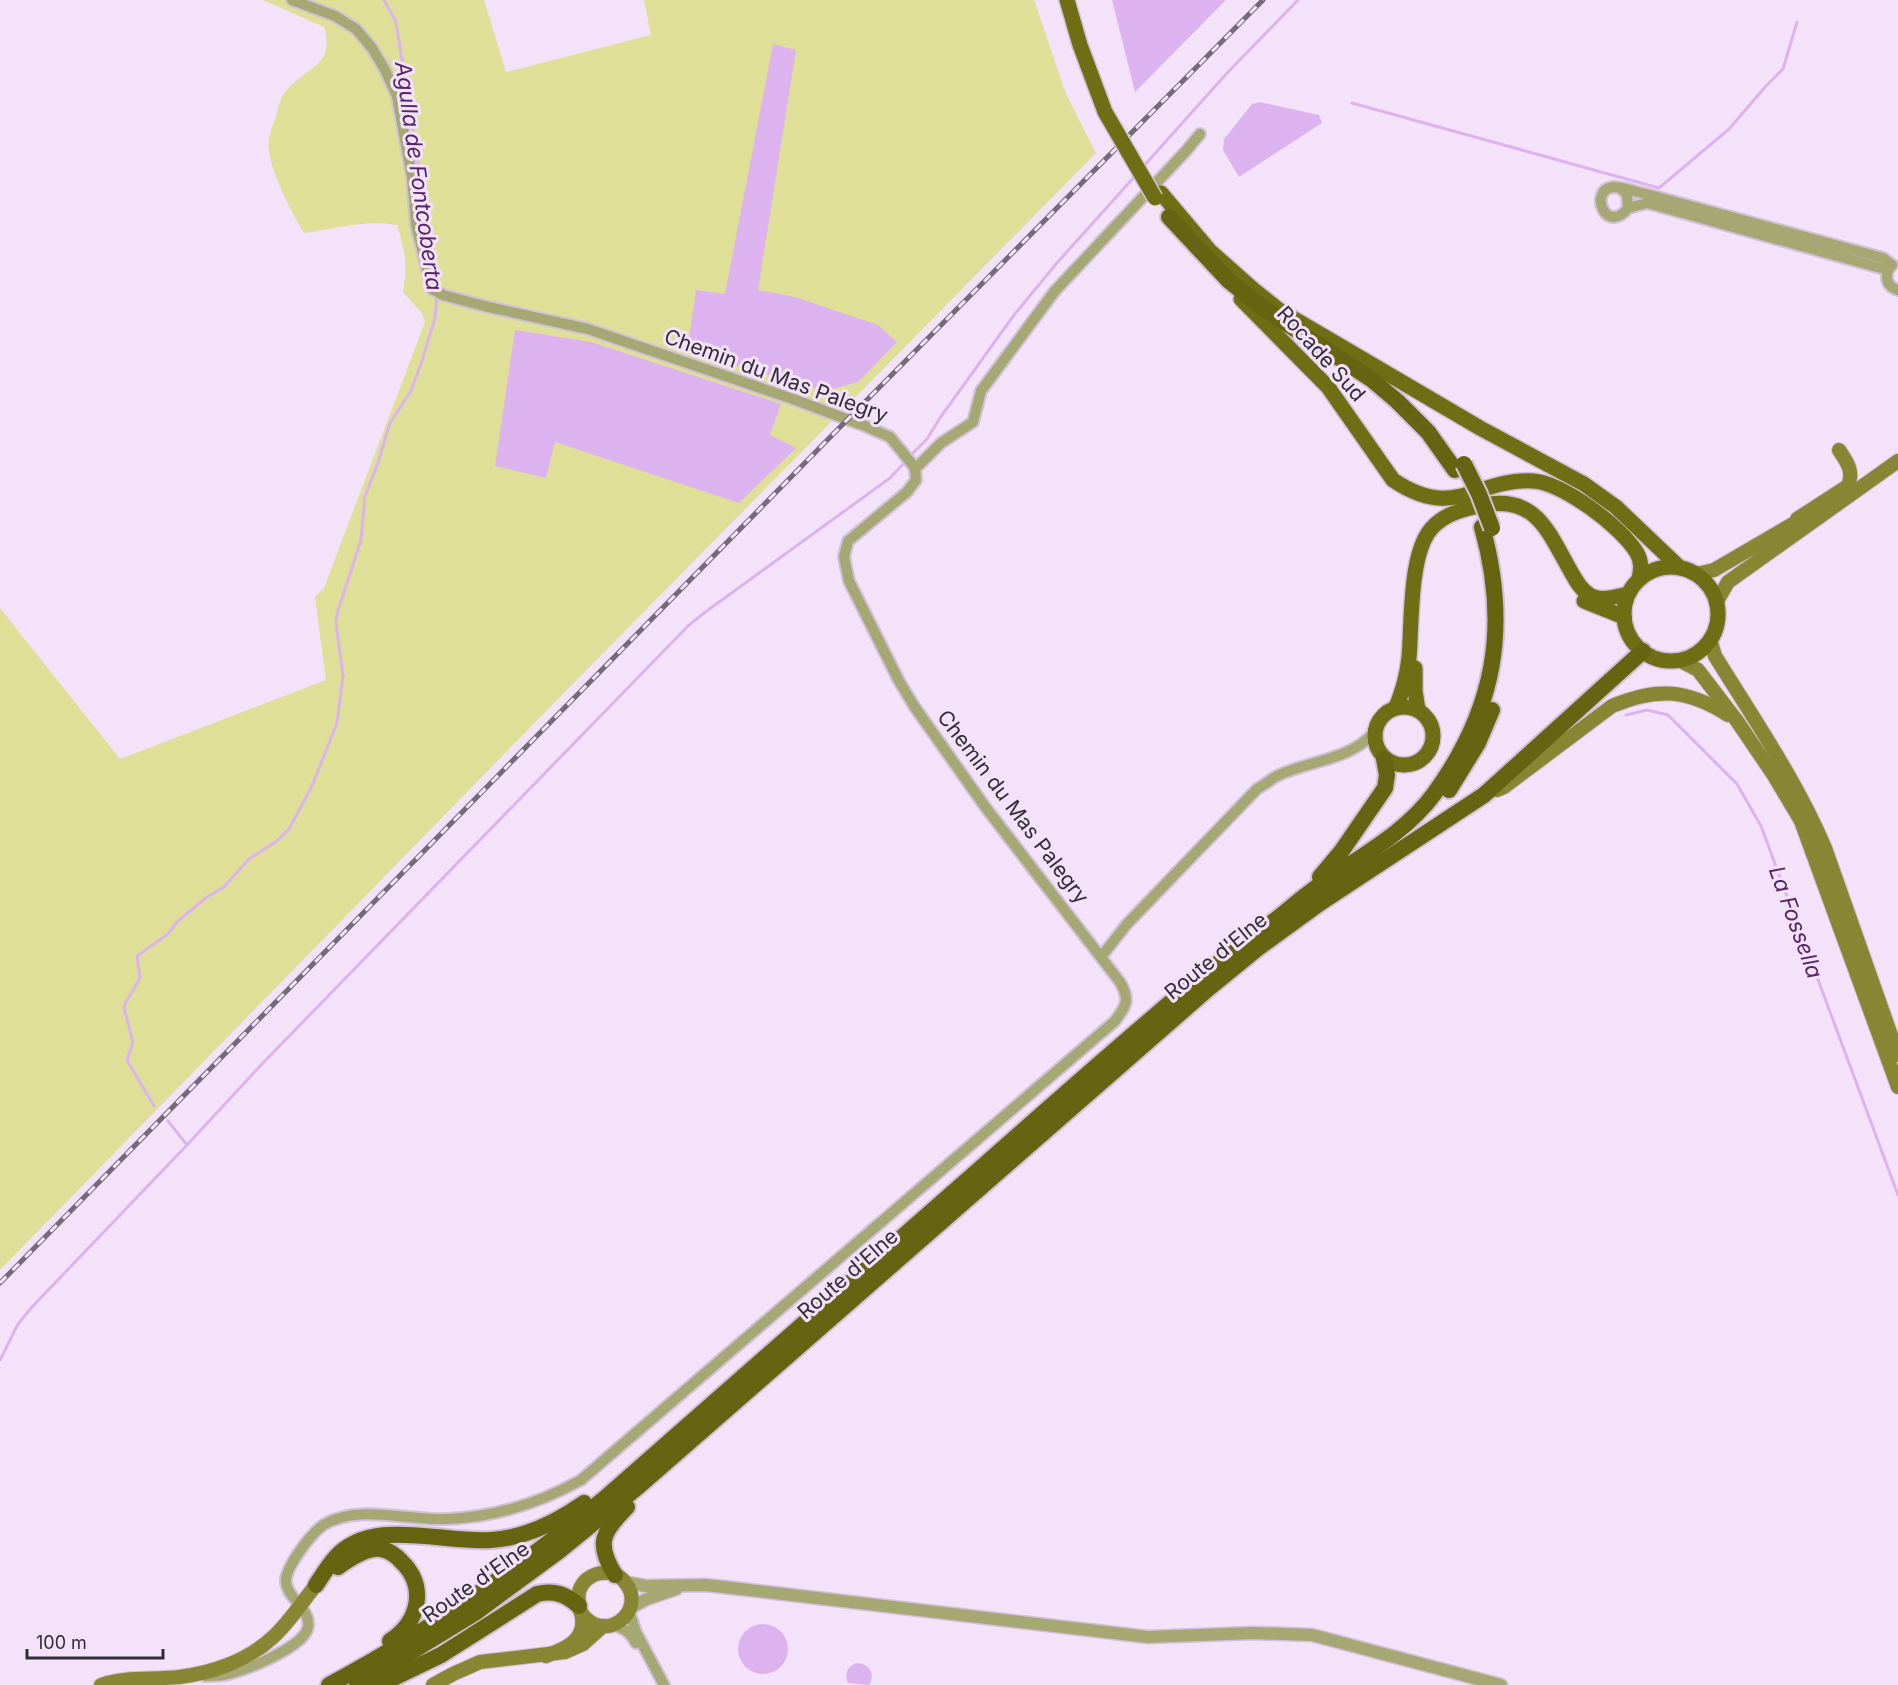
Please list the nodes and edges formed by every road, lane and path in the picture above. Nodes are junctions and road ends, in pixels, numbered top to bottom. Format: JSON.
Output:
{"nodes":[{"id":1,"x":292,"y":0,"type":"edge"},
{"id":2,"x":1067,"y":0,"type":"edge"},
{"id":3,"x":1073,"y":0,"type":"edge"},
{"id":4,"x":1109,"y":111,"type":"junction"},
{"id":5,"x":1200,"y":134,"type":"dead end"},
{"id":6,"x":1620,"y":188,"type":"junction"},
{"id":7,"x":1158,"y":195,"type":"junction"},
{"id":8,"x":1628,"y":208,"type":"junction"},
{"id":9,"x":1169,"y":217,"type":"junction"},
{"id":10,"x":1893,"y":266,"type":"edge"},
{"id":11,"x":1898,"y":290,"type":"edge"},
{"id":12,"x":1344,"y":350,"type":"junction"},
{"id":13,"x":1839,"y":450,"type":"dead end"},
{"id":14,"x":1898,"y":461,"type":"edge"},
{"id":15,"x":914,"y":466,"type":"junction"},
{"id":16,"x":1459,"y":467,"type":"junction"},
{"id":17,"x":1859,"y":488,"type":"junction"},
{"id":18,"x":1487,"y":528,"type":"junction"},
{"id":19,"x":1767,"y":538,"type":"junction"},
{"id":20,"x":1680,"y":568,"type":"junction"},
{"id":21,"x":1696,"y":574,"type":"junction"},
{"id":22,"x":1639,"y":579,"type":"junction"},
{"id":23,"x":1628,"y":594,"type":"junction"},
{"id":24,"x":1716,"y":603,"type":"junction"},
{"id":25,"x":1624,"y":617,"type":"junction"},
{"id":26,"x":1710,"y":639,"type":"junction"},
{"id":27,"x":1643,"y":651,"type":"junction"},
{"id":28,"x":1679,"y":660,"type":"junction"},
{"id":29,"x":1396,"y":707,"type":"junction"},
{"id":30,"x":1418,"y":710,"type":"junction"},
{"id":31,"x":1737,"y":721,"type":"junction"},
{"id":32,"x":1378,"y":746,"type":"junction"},
{"id":33,"x":1484,"y":795,"type":"junction"},
{"id":34,"x":1356,"y":880,"type":"junction"},
{"id":35,"x":1101,"y":957,"type":"junction"},
{"id":36,"x":1208,"y":972,"type":"junction"},
{"id":37,"x":1898,"y":1055,"type":"edge"},
{"id":38,"x":1898,"y":1087,"type":"edge"},
{"id":39,"x":880,"y":1275,"type":"junction"},
{"id":40,"x":699,"y":1415,"type":"junction"},
{"id":41,"x":620,"y":1579,"type":"junction"},
{"id":42,"x":316,"y":1584,"type":"junction"},
{"id":43,"x":691,"y":1585,"type":"junction"},
{"id":44,"x":299,"y":1605,"type":"junction"},
{"id":45,"x":579,"y":1608,"type":"junction"},
{"id":46,"x":630,"y":1610,"type":"junction"},
{"id":47,"x":609,"y":1626,"type":"junction"},
{"id":48,"x":546,"y":1656,"type":"junction"},
{"id":49,"x":178,"y":1677,"type":"junction"},
{"id":50,"x":101,"y":1685,"type":"edge"},
{"id":51,"x":316,"y":1685,"type":"edge"},
{"id":52,"x":328,"y":1685,"type":"edge"},
{"id":53,"x":357,"y":1685,"type":"edge"},
{"id":54,"x":380,"y":1685,"type":"edge"},
{"id":55,"x":433,"y":1685,"type":"edge"},
{"id":56,"x":656,"y":1685,"type":"edge"},
{"id":57,"x":664,"y":1685,"type":"edge"},
{"id":58,"x":1501,"y":1685,"type":"edge"}],
"edges":[{"from":1,"to":15,"type":"street","name":"Chemin du Mas Palegry"},
{"from":2,"to":4,"type":"main road","name":"Rocade Sud"},
{"from":3,"to":4,"type":"main road","name":"Rocade Sud"},
{"from":4,"to":7,"type":"main road","name":"Rocade Sud","bridge":true},
{"from":5,"to":15,"type":"street"},
{"from":6,"to":8,"type":"street"},
{"from":6,"to":8,"type":"street"},
{"from":6,"to":10,"type":"street"},
{"from":7,"to":9,"type":"main road","name":"Rocade Sud"},
{"from":7,"to":12,"type":"main road","name":"Rocade Sud"},
{"from":8,"to":10,"type":"street"},
{"from":9,"to":16,"type":"highway"},
{"from":9,"to":22,"type":"main road","name":"Rocade Sud"},
{"from":10,"to":11,"type":"street"},
{"from":12,"to":16,"type":"highway"},
{"from":12,"to":20,"type":"main road","name":"Rocade Sud"},
{"from":13,"to":19,"type":"main road"},
{"from":14,"to":17,"type":"main road"},
{"from":15,"to":35,"type":"street","name":"Chemin du Mas Palegry"},
{"from":16,"to":18,"type":"highway"},
{"from":17,"to":19,"type":"main road"},
{"from":17,"to":24,"type":"main road"},
{"from":18,"to":34,"type":"highway"},
{"from":18,"to":36,"type":"highway"},
{"from":19,"to":21,"type":"main road"},
{"from":20,"to":21,"type":"main road"},
{"from":20,"to":22,"type":"main road"},
{"from":21,"to":24,"type":"main road"},
{"from":22,"to":23,"type":"main road"},
{"from":23,"to":25,"type":"main road"},
{"from":23,"to":29,"type":"main road"},
{"from":24,"to":26,"type":"main road"},
{"from":25,"to":27,"type":"main road"},
{"from":25,"to":30,"type":"main road"},
{"from":26,"to":28,"type":"main road"},
{"from":26,"to":37,"type":"main road"},
{"from":27,"to":28,"type":"main road"},
{"from":27,"to":33,"type":"highway"},
{"from":28,"to":31,"type":"main road"},
{"from":29,"to":30,"type":"main road"},
{"from":29,"to":32,"type":"main road"},
{"from":30,"to":32,"type":"main road"},
{"from":31,"to":33,"type":"main road"},
{"from":31,"to":38,"type":"main road"},
{"from":32,"to":35,"type":"street"},
{"from":32,"to":36,"type":"highway"},
{"from":33,"to":34,"type":"highway"},
{"from":34,"to":39,"type":"highway","name":"Route d'Elne"},
{"from":35,"to":44,"type":"street"},
{"from":36,"to":40,"type":"highway","name":"Route d'Elne"},
{"from":39,"to":41,"type":"highway"},
{"from":39,"to":53,"type":"highway","name":"Route d'Elne"},
{"from":40,"to":42,"type":"highway"},
{"from":40,"to":52,"type":"highway","name":"Route d'Elne"},
{"from":41,"to":43,"type":"street"},
{"from":41,"to":45,"type":"main road"},
{"from":41,"to":46,"type":"main road"},
{"from":42,"to":44,"type":"main road"},
{"from":42,"to":51,"type":"highway"},
{"from":43,"to":46,"type":"street"},
{"from":43,"to":58,"type":"street"},
{"from":44,"to":49,"type":"main road"},
{"from":44,"to":49,"type":"street"},
{"from":45,"to":47,"type":"main road"},
{"from":45,"to":48,"type":"main road"},
{"from":45,"to":54,"type":"highway"},
{"from":46,"to":47,"type":"main road"},
{"from":46,"to":57,"type":"street"},
{"from":47,"to":48,"type":"main road"},
{"from":47,"to":56,"type":"street"},
{"from":48,"to":55,"type":"main road"},
{"from":49,"to":50,"type":"main road"}]}
